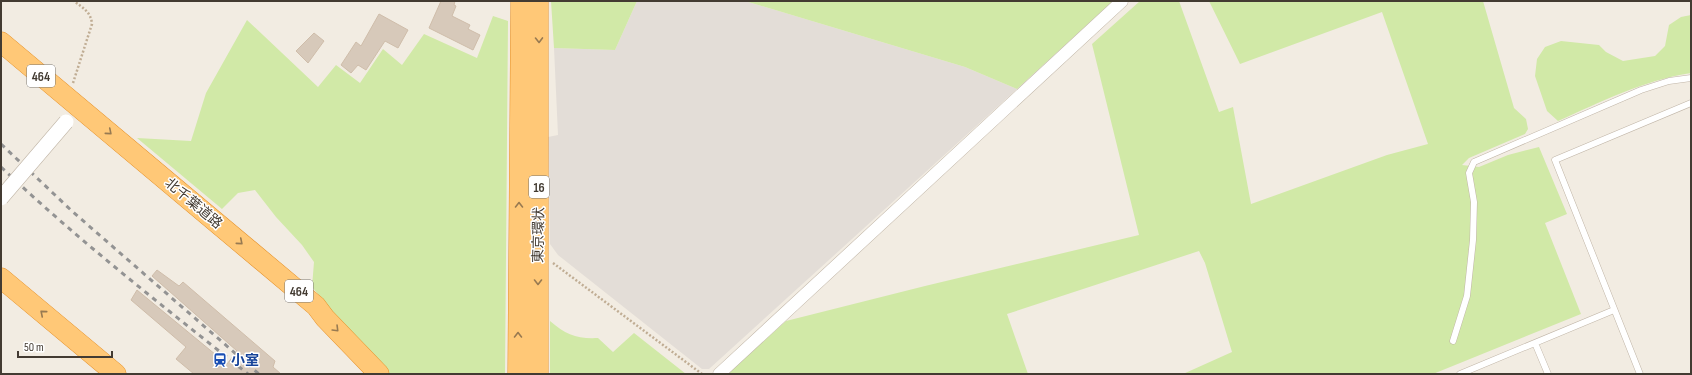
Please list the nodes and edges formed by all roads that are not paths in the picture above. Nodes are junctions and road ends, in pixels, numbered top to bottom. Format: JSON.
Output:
{"nodes":[{"id":1,"x":520,"y":1,"type":"edge"},
{"id":2,"x":538,"y":1,"type":"edge"},
{"id":3,"x":1122,"y":1,"type":"edge"},
{"id":4,"x":1,"y":42,"type":"edge"},
{"id":5,"x":1691,"y":78,"type":"edge"},
{"id":6,"x":1691,"y":103,"type":"edge"},
{"id":7,"x":66,"y":122,"type":"dead end"},
{"id":8,"x":1,"y":198,"type":"edge"},
{"id":9,"x":1,"y":278,"type":"edge"},
{"id":10,"x":1614,"y":310,"type":"junction"},
{"id":11,"x":1453,"y":341,"type":"dead end"},
{"id":12,"x":1535,"y":343,"type":"junction"},
{"id":13,"x":116,"y":374,"type":"edge"},
{"id":14,"x":379,"y":374,"type":"edge"},
{"id":15,"x":518,"y":374,"type":"edge"},
{"id":16,"x":538,"y":374,"type":"edge"},
{"id":17,"x":719,"y":374,"type":"edge"},
{"id":18,"x":1460,"y":374,"type":"edge"},
{"id":19,"x":1548,"y":374,"type":"edge"},
{"id":20,"x":1640,"y":374,"type":"edge"}],
"edges":[{"from":15,"to":1,"type":"highway","name":"東京環状","number":"16","one_way":true},
{"from":2,"to":16,"type":"highway","name":"東京環状","number":"16","one_way":true},
{"from":3,"to":17,"type":"street"},
{"from":4,"to":14,"type":"highway","name":"北千葉道路","number":"464","one_way":true},
{"from":5,"to":11,"type":"lane"},
{"from":6,"to":10,"type":"lane"},
{"from":7,"to":8,"type":"street","bridge":true},
{"from":13,"to":9,"type":"highway","one_way":true},
{"from":10,"to":12,"type":"lane"},
{"from":10,"to":20,"type":"lane"},
{"from":12,"to":18,"type":"lane"},
{"from":12,"to":19,"type":"lane"}]}
